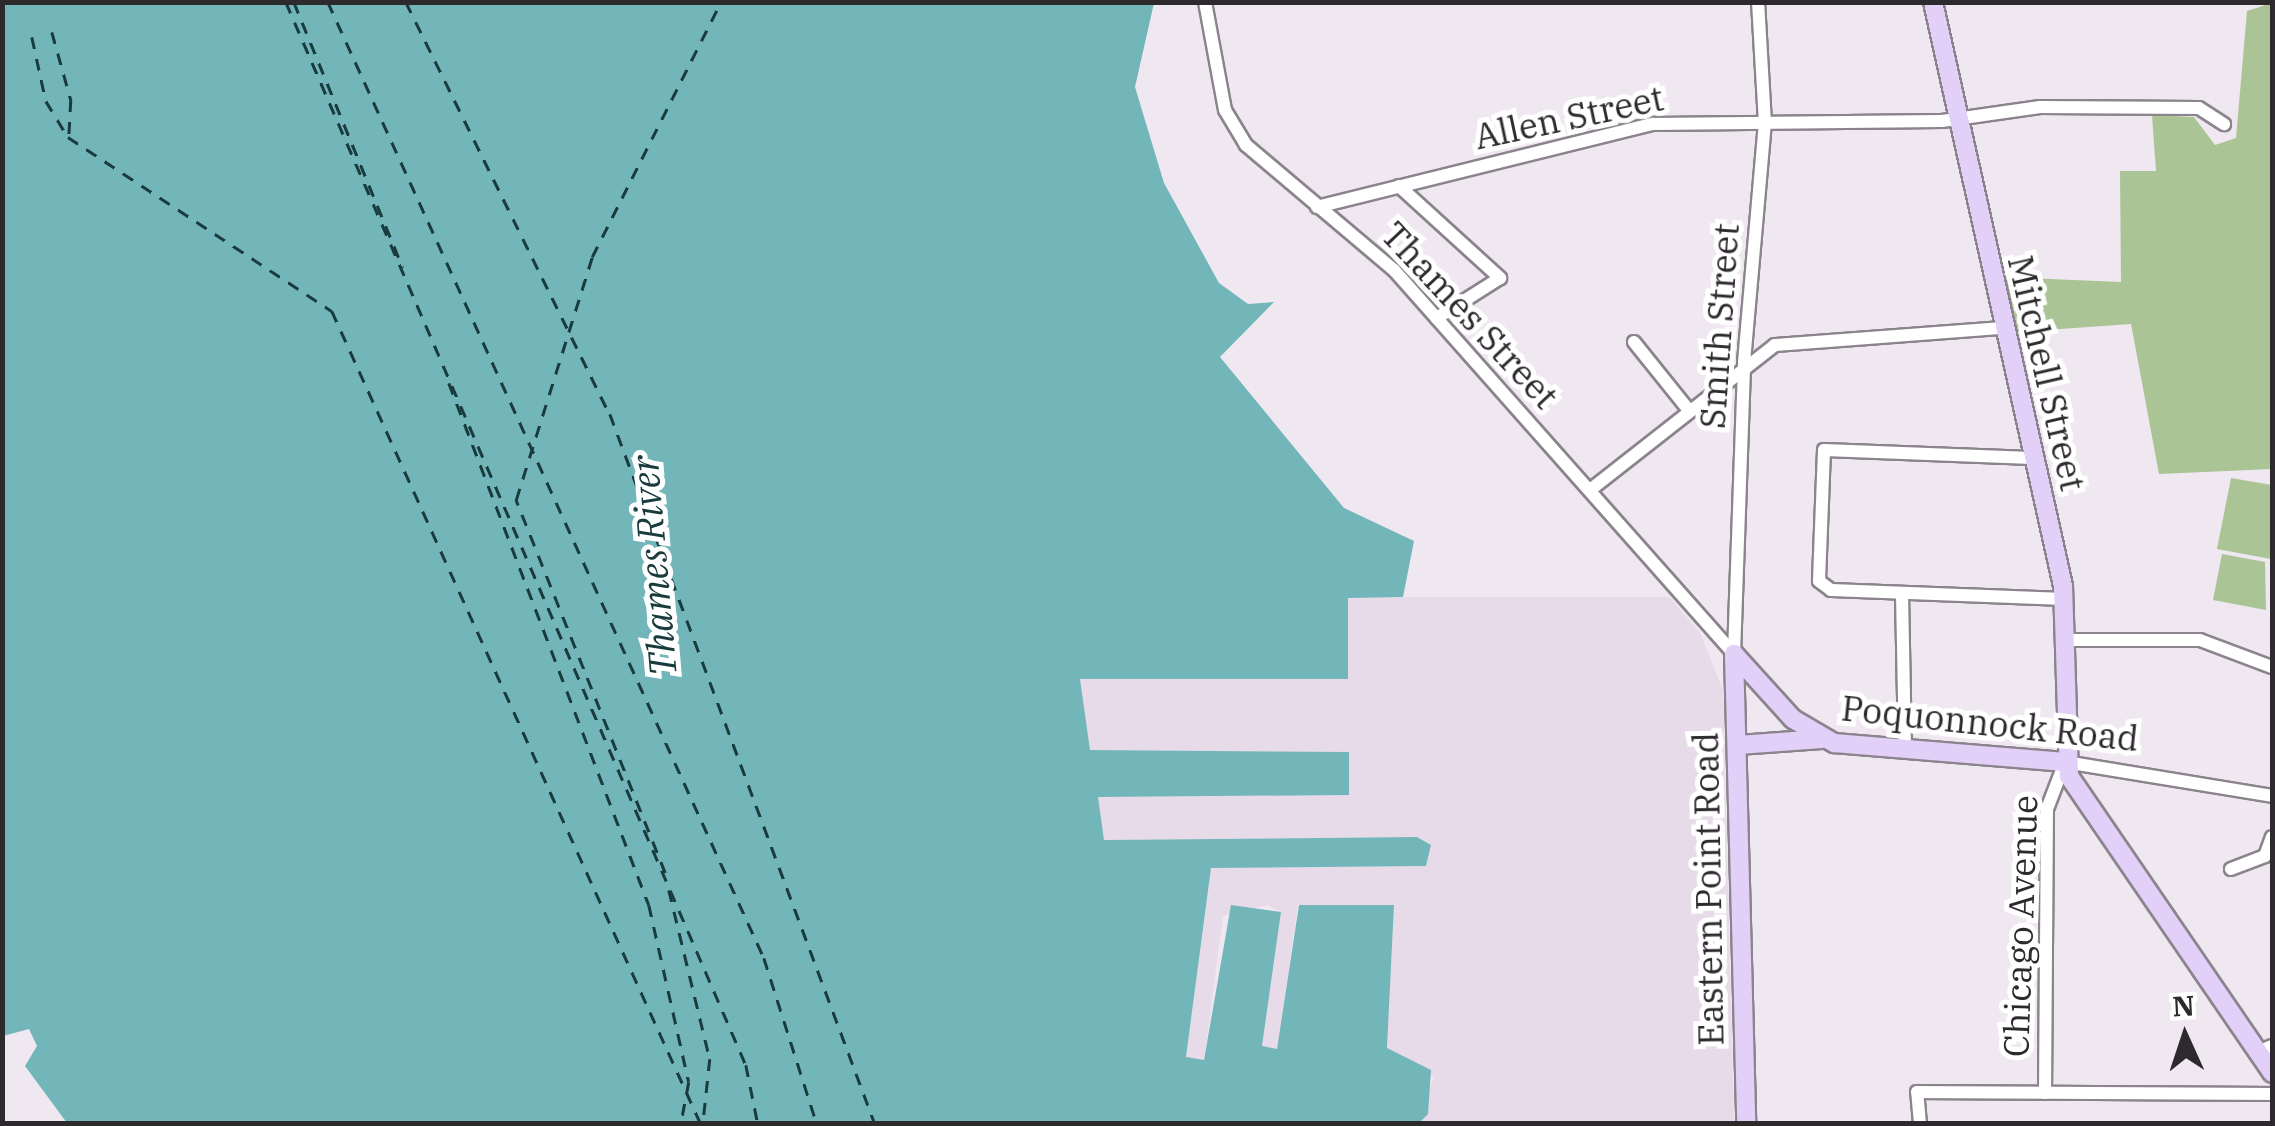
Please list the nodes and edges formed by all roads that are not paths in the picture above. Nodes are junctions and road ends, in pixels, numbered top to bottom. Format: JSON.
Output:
{"nodes":[{"id":1,"x":1206,"y":2,"type":"edge"},
{"id":2,"x":1758,"y":2,"type":"edge"},
{"id":3,"x":1933,"y":2,"type":"edge"},
{"id":4,"x":1956,"y":117,"type":"junction"},
{"id":5,"x":1765,"y":123,"type":"junction"},
{"id":6,"x":2224,"y":124,"type":"dead end"},
{"id":7,"x":1399,"y":186,"type":"junction"},
{"id":8,"x":1318,"y":207,"type":"junction"},
{"id":9,"x":1437,"y":318,"type":"junction"},
{"id":10,"x":2003,"y":328,"type":"junction"},
{"id":11,"x":1634,"y":342,"type":"dead end"},
{"id":12,"x":1744,"y":362,"type":"junction"},
{"id":13,"x":1687,"y":408,"type":"junction"},
{"id":14,"x":2032,"y":458,"type":"junction"},
{"id":15,"x":1590,"y":490,"type":"junction"},
{"id":16,"x":1902,"y":594,"type":"junction"},
{"id":17,"x":2066,"y":599,"type":"junction"},
{"id":18,"x":2066,"y":640,"type":"junction"},
{"id":19,"x":1734,"y":654,"type":"junction"},
{"id":20,"x":2272,"y":667,"type":"edge"},
{"id":21,"x":1822,"y":739,"type":"junction"},
{"id":22,"x":1738,"y":745,"type":"junction"},
{"id":23,"x":1905,"y":748,"type":"junction"},
{"id":24,"x":2065,"y":762,"type":"junction"},
{"id":25,"x":2272,"y":796,"type":"edge"},
{"id":26,"x":2272,"y":837,"type":"edge"},
{"id":27,"x":2231,"y":869,"type":"dead end"},
{"id":28,"x":2265,"y":1049,"type":"edge"},
{"id":29,"x":2272,"y":1073,"type":"edge"},
{"id":30,"x":2045,"y":1094,"type":"junction"},
{"id":31,"x":2272,"y":1094,"type":"edge"},
{"id":32,"x":1746,"y":1124,"type":"edge"},
{"id":33,"x":1920,"y":1124,"type":"edge"}],
"edges":[{"from":1,"to":8,"type":"street","name":"Thames Street"},
{"from":2,"to":5,"type":"street","name":"Smith Street"},
{"from":3,"to":4,"type":"main road","name":"Mitchell Street"},
{"from":4,"to":5,"type":"street","name":"Allen Street"},
{"from":4,"to":6,"type":"street","name":"Allen Street"},
{"from":4,"to":10,"type":"main road","name":"Mitchell Street"},
{"from":5,"to":7,"type":"street","name":"Allen Street"},
{"from":5,"to":12,"type":"street","name":"Smith Street"},
{"from":7,"to":8,"type":"street","name":"Allen Street"},
{"from":7,"to":9,"type":"street"},
{"from":8,"to":9,"type":"street","name":"Thames Street"},
{"from":9,"to":15,"type":"street","name":"Thames Street"},
{"from":10,"to":12,"type":"street"},
{"from":10,"to":14,"type":"main road","name":"Mitchell Street"},
{"from":11,"to":13,"type":"street"},
{"from":12,"to":13,"type":"street"},
{"from":12,"to":19,"type":"street","name":"Smith Street"},
{"from":13,"to":15,"type":"street"},
{"from":14,"to":16,"type":"street"},
{"from":14,"to":17,"type":"main road","name":"Mitchell Street"},
{"from":15,"to":19,"type":"street","name":"Thames Street"},
{"from":16,"to":17,"type":"street"},
{"from":16,"to":23,"type":"street"},
{"from":17,"to":18,"type":"main road","name":"Mitchell Street"},
{"from":18,"to":20,"type":"street"},
{"from":18,"to":24,"type":"main road","name":"Mitchell Street"},
{"from":19,"to":21,"type":"main road","name":"Poquonnock Road"},
{"from":19,"to":22,"type":"main road","name":"Eastern Point Road"},
{"from":21,"to":22,"type":"main road"},
{"from":21,"to":23,"type":"main road","name":"Poquonnock Road"},
{"from":22,"to":32,"type":"main road","name":"Eastern Point Road"},
{"from":23,"to":24,"type":"main road","name":"Poquonnock Road"},
{"from":24,"to":25,"type":"street","name":"Poquonnock Road"},
{"from":24,"to":28,"type":"main road"},
{"from":24,"to":30,"type":"street","name":"Chicago Avenue"},
{"from":26,"to":27,"type":"street"},
{"from":28,"to":29,"type":"main road"},
{"from":30,"to":31,"type":"street"},
{"from":30,"to":33,"type":"street"}]}
